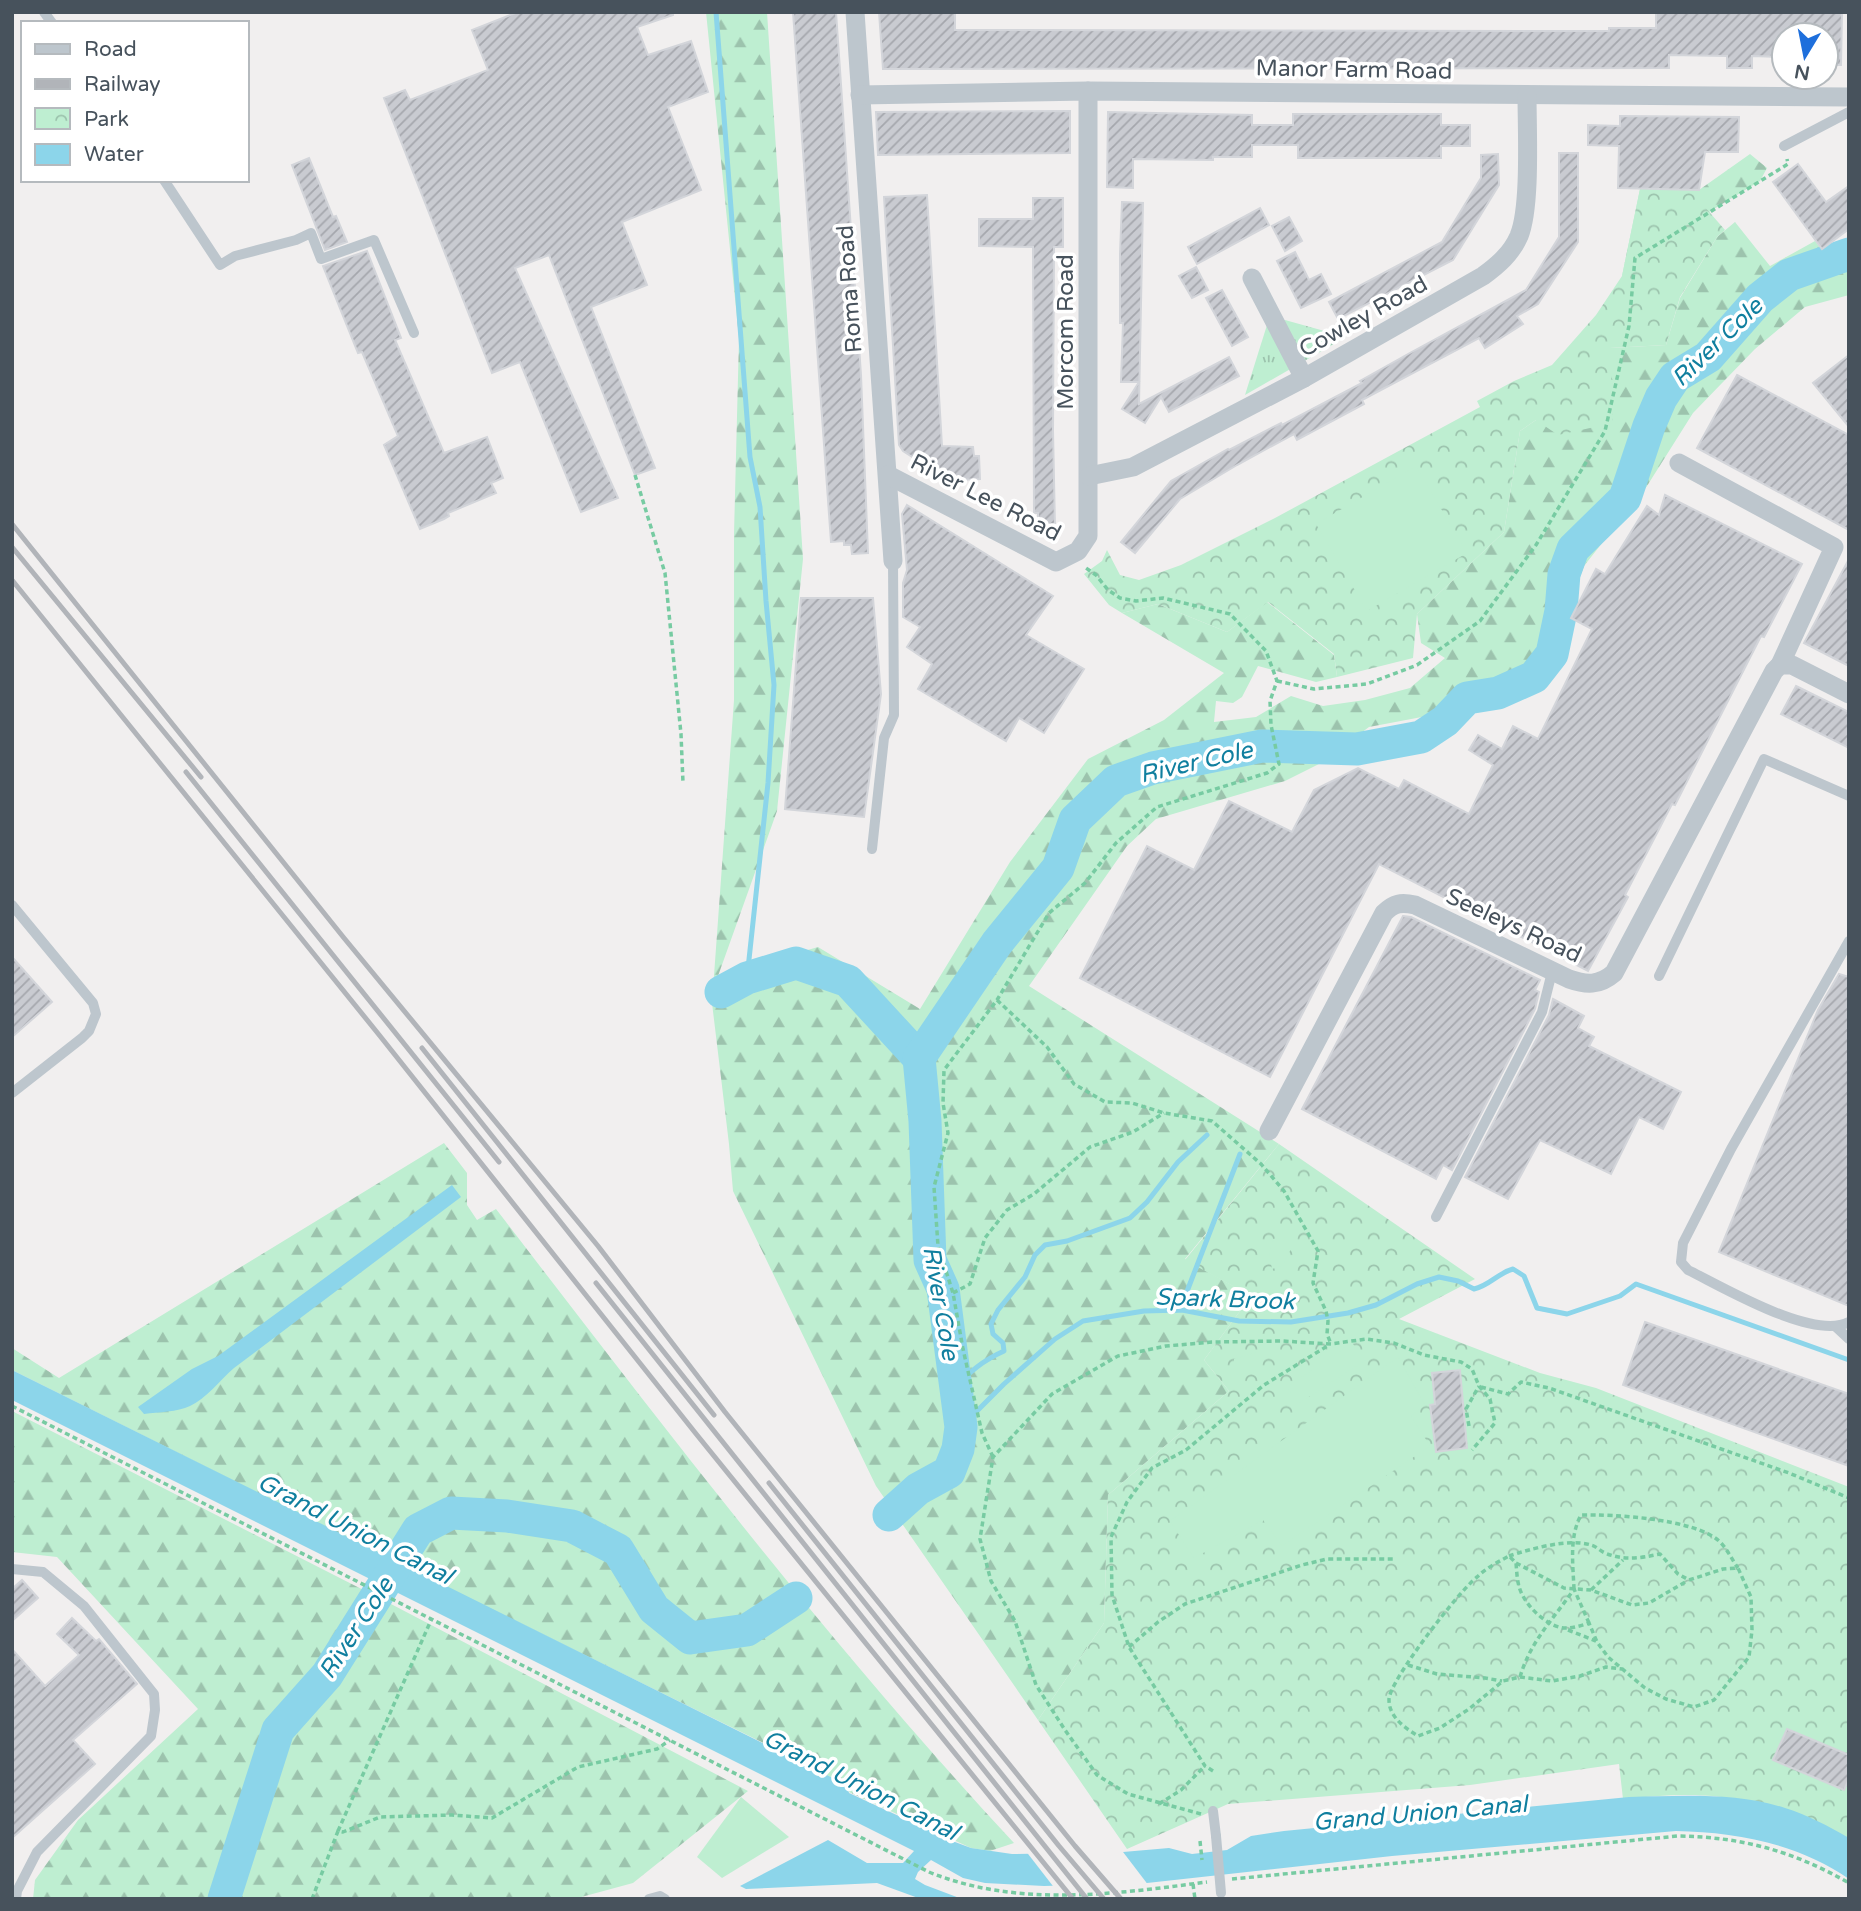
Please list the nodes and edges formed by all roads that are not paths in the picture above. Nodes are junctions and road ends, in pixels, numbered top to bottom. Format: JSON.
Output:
{"nodes":[{"id":1,"x":855,"y":12,"type":"edge"},
{"id":2,"x":1088,"y":91,"type":"junction"},
{"id":3,"x":860,"y":95,"type":"junction"},
{"id":4,"x":1527,"y":95,"type":"junction"},
{"id":5,"x":1849,"y":97,"type":"edge"},
{"id":6,"x":1849,"y":112,"type":"edge"},
{"id":7,"x":1784,"y":146,"type":"dead end"},
{"id":8,"x":165,"y":182,"type":"edge"},
{"id":9,"x":1252,"y":278,"type":"dead end"},
{"id":10,"x":414,"y":333,"type":"dead end"},
{"id":11,"x":1304,"y":378,"type":"junction"},
{"id":12,"x":1679,"y":463,"type":"dead end"},
{"id":13,"x":887,"y":475,"type":"junction"},
{"id":14,"x":1089,"y":476,"type":"junction"},
{"id":15,"x":1062,"y":560,"type":"joint"},
{"id":16,"x":892,"y":561,"type":"joint"},
{"id":17,"x":1780,"y":665,"type":"junction"},
{"id":18,"x":1849,"y":694,"type":"edge"},
{"id":19,"x":1849,"y":796,"type":"edge"},
{"id":20,"x":872,"y":849,"type":"dead end"},
{"id":21,"x":12,"y":905,"type":"edge"},
{"id":22,"x":1849,"y":941,"type":"edge"},
{"id":23,"x":1552,"y":972,"type":"junction"},
{"id":24,"x":1659,"y":976,"type":"dead end"},
{"id":25,"x":12,"y":1093,"type":"edge"},
{"id":26,"x":1269,"y":1131,"type":"dead end"},
{"id":27,"x":1436,"y":1217,"type":"dead end"},
{"id":28,"x":1849,"y":1322,"type":"edge"},
{"id":29,"x":1835,"y":1326,"type":"junction"},
{"id":30,"x":1849,"y":1339,"type":"edge"},
{"id":31,"x":12,"y":1569,"type":"edge"},
{"id":32,"x":1213,"y":1811,"type":"road end"},
{"id":33,"x":1222,"y":1896,"type":"edge"},
{"id":34,"x":16,"y":1899,"type":"edge"},
{"id":35,"x":649,"y":1899,"type":"edge"},
{"id":36,"x":665,"y":1899,"type":"edge"}],
"edges":[{"from":1,"to":3,"type":"street","name":"Roma Road"},
{"from":2,"to":3,"type":"street","name":"Manor Farm Road"},
{"from":2,"to":4,"type":"street","name":"Manor Farm Road"},
{"from":2,"to":14,"type":"street","name":"Morcom Road"},
{"from":3,"to":13,"type":"street","name":"Roma Road"},
{"from":4,"to":5,"type":"street","name":"Manor Farm Road"},
{"from":4,"to":11,"type":"street","name":"Cowley Road"},
{"from":6,"to":7,"type":"lane"},
{"from":8,"to":10,"type":"lane"},
{"from":9,"to":11,"type":"street"},
{"from":11,"to":14,"type":"street","name":"Cowley Road"},
{"from":12,"to":17,"type":"street","name":"Seeleys Road"},
{"from":13,"to":15,"type":"street","name":"River Lee Road"},
{"from":13,"to":16,"type":"street","name":"Roma Road"},
{"from":14,"to":15,"type":"street","name":"Morcom Road"},
{"from":16,"to":20,"type":"lane"},
{"from":17,"to":18,"type":"street"},
{"from":17,"to":23,"type":"street","name":"Seeleys Road"},
{"from":19,"to":24,"type":"lane"},
{"from":21,"to":25,"type":"lane"},
{"from":22,"to":29,"type":"lane"},
{"from":23,"to":26,"type":"street","name":"Seeleys Road"},
{"from":23,"to":27,"type":"lane"},
{"from":28,"to":29,"type":"lane"},
{"from":29,"to":30,"type":"lane"},
{"from":31,"to":34,"type":"lane"},
{"from":32,"to":33,"type":"lane","bridge":true},
{"from":35,"to":36,"type":"lane"}]}
